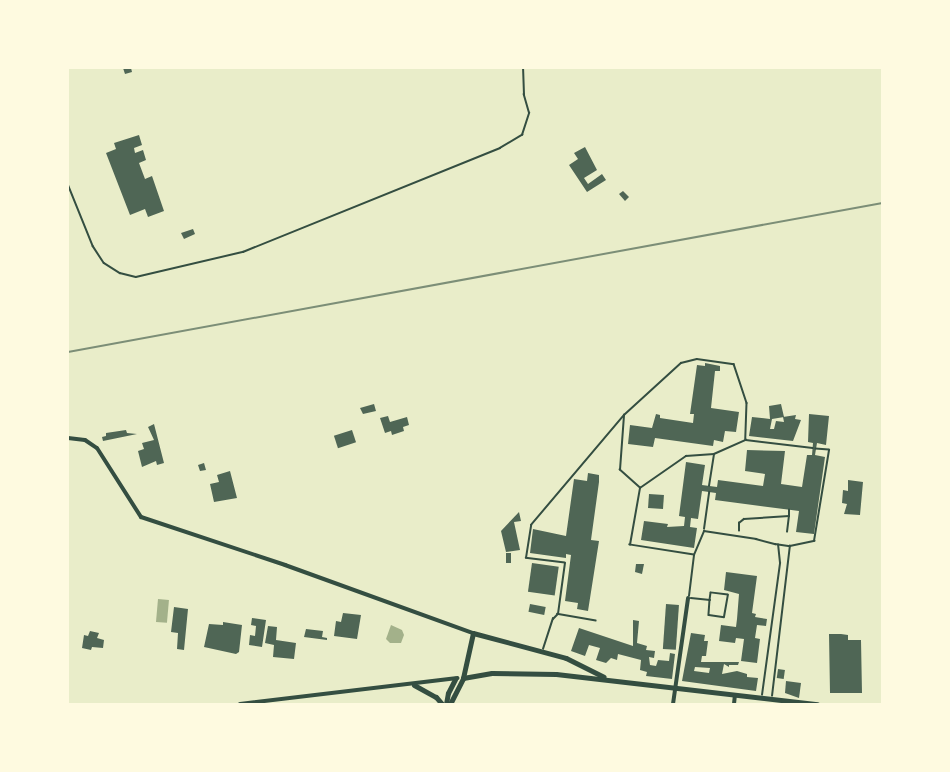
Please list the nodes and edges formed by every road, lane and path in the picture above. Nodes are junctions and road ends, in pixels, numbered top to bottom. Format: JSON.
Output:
{"nodes":[{"id":1,"x":523,"y":68,"type":"edge"},
{"id":2,"x":68,"y":184,"type":"edge"},
{"id":3,"x":624,"y":415,"type":"junction"},
{"id":4,"x":68,"y":438,"type":"edge"},
{"id":5,"x":746,"y":440,"type":"junction"},
{"id":6,"x":714,"y":454,"type":"junction"},
{"id":7,"x":709,"y":486,"type":"dead end"},
{"id":8,"x":640,"y":488,"type":"junction"},
{"id":9,"x":709,"y":492,"type":"dead end"},
{"id":10,"x":789,"y":510,"type":"dead end"},
{"id":11,"x":789,"y":516,"type":"junction"},
{"id":12,"x":704,"y":531,"type":"junction"},
{"id":13,"x":787,"y":532,"type":"dead end"},
{"id":14,"x":740,"y":536,"type":"junction"},
{"id":15,"x":778,"y":544,"type":"junction"},
{"id":16,"x":790,"y":546,"type":"junction"},
{"id":17,"x":694,"y":555,"type":"junction"},
{"id":18,"x":688,"y":598,"type":"junction"},
{"id":19,"x":710,"y":600,"type":"junction"},
{"id":20,"x":558,"y":615,"type":"junction"},
{"id":21,"x":596,"y":621,"type":"dead end"},
{"id":22,"x":473,"y":633,"type":"junction"},
{"id":23,"x":542,"y":652,"type":"junction"},
{"id":24,"x":463,"y":678,"type":"junction"},
{"id":25,"x":605,"y":678,"type":"junction"},
{"id":26,"x":455,"y":679,"type":"junction"},
{"id":27,"x":414,"y":686,"type":"junction"},
{"id":28,"x":763,"y":686,"type":"junction"},
{"id":29,"x":676,"y":687,"type":"junction"},
{"id":30,"x":772,"y":687,"type":"junction"},
{"id":31,"x":735,"y":695,"type":"junction"},
{"id":32,"x":762,"y":698,"type":"junction"},
{"id":33,"x":771,"y":699,"type":"junction"},
{"id":34,"x":240,"y":705,"type":"edge"},
{"id":35,"x":442,"y":705,"type":"edge"},
{"id":36,"x":448,"y":705,"type":"edge"},
{"id":37,"x":673,"y":705,"type":"edge"},
{"id":38,"x":734,"y":705,"type":"edge"},
{"id":39,"x":817,"y":705,"type":"edge"}],
"edges":[{"from":1,"to":2,"type":"lane"},
{"from":3,"to":5,"type":"lane"},
{"from":3,"to":8,"type":"lane"},
{"from":3,"to":20,"type":"lane"},
{"from":4,"to":22,"type":"street"},
{"from":5,"to":6,"type":"lane"},
{"from":5,"to":16,"type":"lane"},
{"from":6,"to":7,"type":"lane"},
{"from":6,"to":8,"type":"lane"},
{"from":8,"to":17,"type":"lane"},
{"from":9,"to":12,"type":"lane"},
{"from":10,"to":11,"type":"path"},
{"from":11,"to":13,"type":"path"},
{"from":11,"to":14,"type":"path"},
{"from":12,"to":14,"type":"lane"},
{"from":12,"to":17,"type":"lane"},
{"from":14,"to":15,"type":"lane"},
{"from":15,"to":16,"type":"lane"},
{"from":15,"to":28,"type":"lane"},
{"from":16,"to":30,"type":"lane"},
{"from":17,"to":18,"type":"lane"},
{"from":18,"to":19,"type":"lane"},
{"from":18,"to":29,"type":"street"},
{"from":19,"to":19,"type":"lane"},
{"from":20,"to":21,"type":"lane"},
{"from":20,"to":23,"type":"lane"},
{"from":22,"to":23,"type":"main road"},
{"from":22,"to":24,"type":"main road"},
{"from":23,"to":25,"type":"main road"},
{"from":24,"to":25,"type":"main road"},
{"from":24,"to":26,"type":"street"},
{"from":24,"to":36,"type":"main road"},
{"from":25,"to":29,"type":"main road"},
{"from":26,"to":27,"type":"street"},
{"from":26,"to":36,"type":"main road"},
{"from":27,"to":34,"type":"street"},
{"from":27,"to":35,"type":"main road"},
{"from":28,"to":30,"type":"lane"},
{"from":28,"to":32,"type":"lane"},
{"from":29,"to":31,"type":"main road"},
{"from":29,"to":37,"type":"street"},
{"from":30,"to":33,"type":"lane"},
{"from":31,"to":32,"type":"main road"},
{"from":31,"to":38,"type":"street"},
{"from":32,"to":33,"type":"main road"},
{"from":33,"to":39,"type":"main road"}]}
